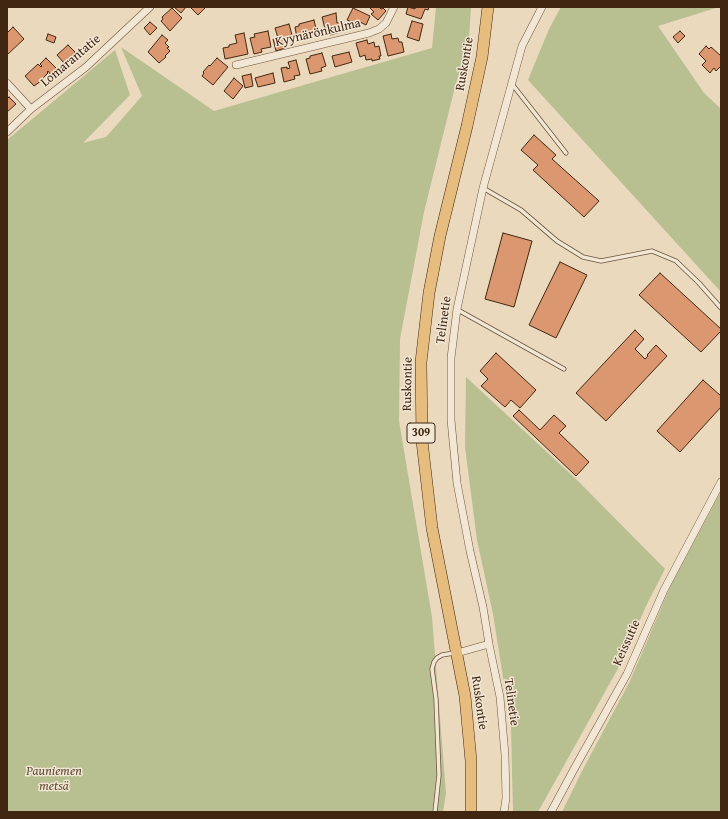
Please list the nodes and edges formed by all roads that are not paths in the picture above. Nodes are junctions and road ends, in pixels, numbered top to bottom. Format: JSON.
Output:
{"nodes":[{"id":1,"x":150,"y":7,"type":"edge"},
{"id":2,"x":394,"y":7,"type":"edge"},
{"id":3,"x":488,"y":7,"type":"edge"},
{"id":4,"x":542,"y":7,"type":"edge"},
{"id":5,"x":236,"y":65,"type":"dead end"},
{"id":6,"x":7,"y":83,"type":"edge"},
{"id":7,"x":512,"y":84,"type":"junction"},
{"id":8,"x":31,"y":109,"type":"junction"},
{"id":9,"x":7,"y":132,"type":"edge"},
{"id":10,"x":566,"y":153,"type":"dead end"},
{"id":11,"x":483,"y":188,"type":"junction"},
{"id":12,"x":721,"y":308,"type":"edge"},
{"id":13,"x":457,"y":309,"type":"junction"},
{"id":14,"x":564,"y":369,"type":"dead end"},
{"id":15,"x":721,"y":482,"type":"edge"},
{"id":16,"x":489,"y":644,"type":"junction"},
{"id":17,"x":457,"y":653,"type":"junction"},
{"id":18,"x":435,"y":812,"type":"edge"},
{"id":19,"x":471,"y":812,"type":"edge"},
{"id":20,"x":504,"y":812,"type":"edge"},
{"id":21,"x":551,"y":812,"type":"edge"}],
"edges":[{"from":1,"to":8,"type":"street","name":"Lomarantatie"},
{"from":2,"to":5,"type":"street","name":"Kyynärönkulma"},
{"from":3,"to":17,"type":"main road","name":"Ruskontie","number":"309"},
{"from":4,"to":7,"type":"street","name":"Telinetie"},
{"from":6,"to":8,"type":"street"},
{"from":7,"to":10,"type":"lane"},
{"from":7,"to":11,"type":"street","name":"Telinetie"},
{"from":8,"to":9,"type":"street","name":"Lomarantatie"},
{"from":11,"to":12,"type":"lane"},
{"from":11,"to":13,"type":"street","name":"Telinetie"},
{"from":13,"to":14,"type":"lane"},
{"from":13,"to":16,"type":"street","name":"Telinetie"},
{"from":15,"to":21,"type":"street","name":"Keissutie"},
{"from":16,"to":17,"type":"street"},
{"from":16,"to":20,"type":"street","name":"Telinetie"},
{"from":17,"to":18,"type":"lane"},
{"from":17,"to":19,"type":"main road","name":"Ruskontie","number":"309"}]}
